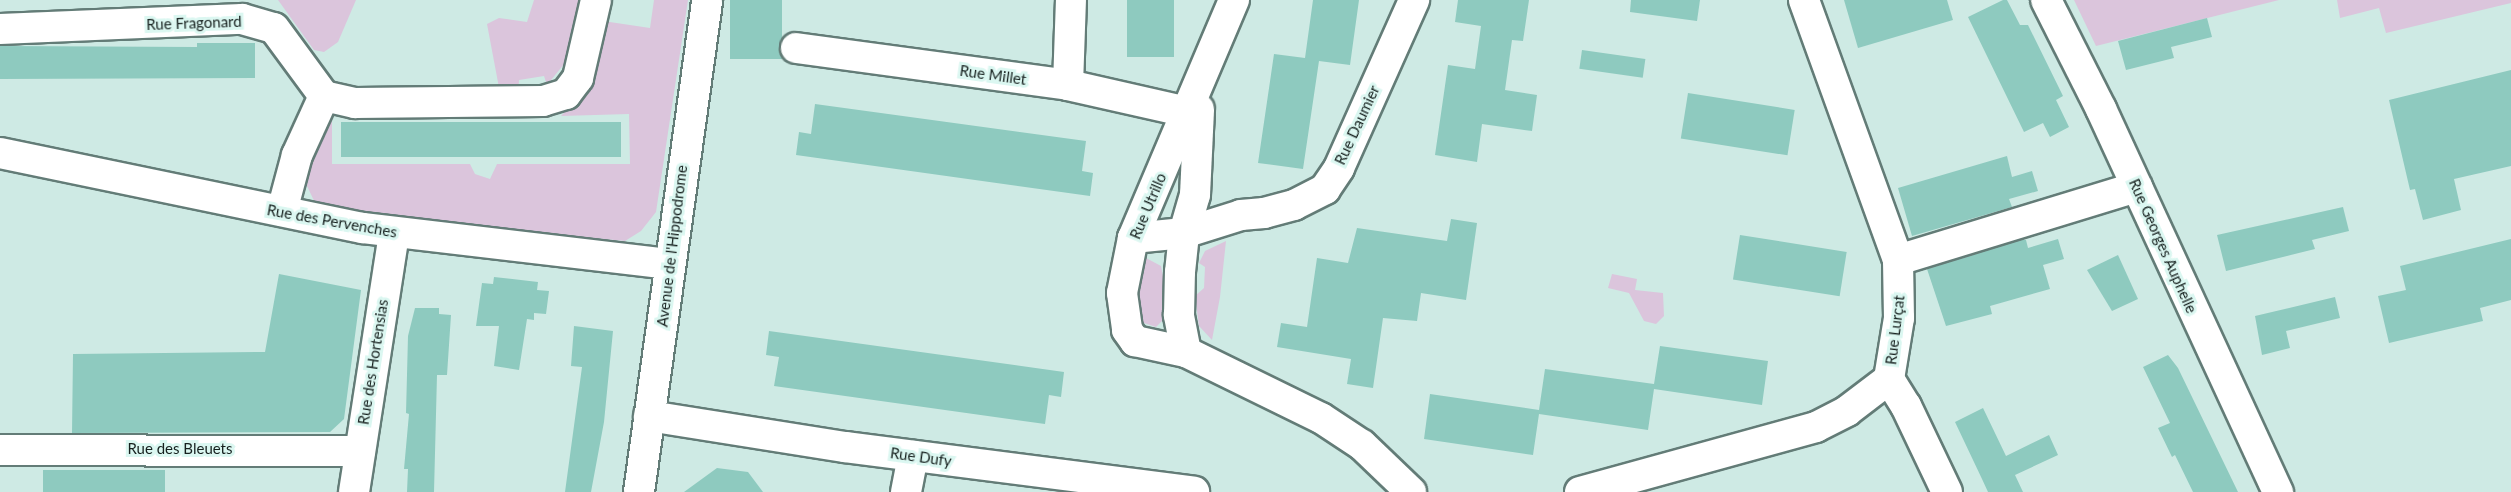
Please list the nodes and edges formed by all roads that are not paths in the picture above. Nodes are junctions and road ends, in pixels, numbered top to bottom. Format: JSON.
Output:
{"nodes":[{"id":1,"x":596,"y":0,"type":"edge"},
{"id":2,"x":707,"y":0,"type":"edge"},
{"id":3,"x":1071,"y":0,"type":"edge"},
{"id":4,"x":1234,"y":0,"type":"edge"},
{"id":5,"x":1414,"y":0,"type":"edge"},
{"id":6,"x":1804,"y":0,"type":"edge"},
{"id":7,"x":2046,"y":0,"type":"edge"},
{"id":8,"x":0,"y":29,"type":"edge"},
{"id":9,"x":796,"y":48,"type":"dead end"},
{"id":10,"x":1204,"y":76,"type":"junction"},
{"id":11,"x":1068,"y":86,"type":"junction"},
{"id":12,"x":324,"y":96,"type":"junction"},
{"id":13,"x":1188,"y":112,"type":"junction"},
{"id":14,"x":0,"y":153,"type":"edge"},
{"id":15,"x":2138,"y":187,"type":"junction"},
{"id":16,"x":282,"y":211,"type":"junction"},
{"id":17,"x":394,"y":233,"type":"junction"},
{"id":18,"x":1184,"y":233,"type":"junction"},
{"id":19,"x":1133,"y":238,"type":"junction"},
{"id":20,"x":1898,"y":260,"type":"junction"},
{"id":21,"x":668,"y":264,"type":"junction"},
{"id":22,"x":1186,"y":352,"type":"junction"},
{"id":23,"x":1889,"y":379,"type":"junction"},
{"id":24,"x":649,"y":416,"type":"junction"},
{"id":25,"x":0,"y":450,"type":"edge"},
{"id":26,"x":360,"y":451,"type":"junction"},
{"id":27,"x":913,"y":456,"type":"junction"},
{"id":28,"x":354,"y":492,"type":"edge"},
{"id":29,"x":639,"y":492,"type":"edge"},
{"id":30,"x":906,"y":492,"type":"edge"},
{"id":31,"x":1194,"y":492,"type":"edge"},
{"id":32,"x":1411,"y":492,"type":"edge"},
{"id":33,"x":1580,"y":492,"type":"edge"},
{"id":34,"x":1947,"y":492,"type":"edge"},
{"id":35,"x":2278,"y":492,"type":"edge"}],
"edges":[{"from":1,"to":12,"type":"street"},
{"from":2,"to":21,"type":"street","name":"Avenue de l'Hippodrome"},
{"from":3,"to":11,"type":"street"},
{"from":4,"to":10,"type":"street","name":"Rue Utrillo"},
{"from":5,"to":18,"type":"street","name":"Rue Daumier"},
{"from":6,"to":20,"type":"street","name":"Rue Lurçat"},
{"from":7,"to":15,"type":"street","name":"Rue Georges Auphelle"},
{"from":8,"to":12,"type":"street","name":"Rue Fragonard"},
{"from":9,"to":11,"type":"street","name":"Rue Millet"},
{"from":10,"to":13,"type":"street","name":"Rue Utrillo"},
{"from":10,"to":18,"type":"street","name":"Rue Utrillo"},
{"from":11,"to":13,"type":"street","name":"Rue Millet"},
{"from":12,"to":16,"type":"street"},
{"from":13,"to":19,"type":"street","name":"Rue Utrillo"},
{"from":14,"to":16,"type":"street","name":"Rue des Pervenches"},
{"from":15,"to":20,"type":"street"},
{"from":15,"to":35,"type":"street","name":"Rue Georges Auphelle"},
{"from":16,"to":17,"type":"street","name":"Rue des Pervenches"},
{"from":17,"to":21,"type":"street","name":"Rue des Pervenches"},
{"from":17,"to":26,"type":"street","name":"Rue des Hortensias"},
{"from":18,"to":19,"type":"street","name":"Rue Daumier"},
{"from":18,"to":22,"type":"street","name":"Rue Utrillo"},
{"from":19,"to":22,"type":"street","name":"Rue Utrillo"},
{"from":20,"to":23,"type":"street","name":"Rue Lurçat"},
{"from":21,"to":24,"type":"street","name":"Avenue de l'Hippodrome"},
{"from":22,"to":32,"type":"street"},
{"from":23,"to":33,"type":"street","name":"Rue Lurçat"},
{"from":23,"to":34,"type":"street"},
{"from":24,"to":27,"type":"street","name":"Rue Dufy"},
{"from":24,"to":29,"type":"street","name":"Avenue de l'Hippodrome"},
{"from":25,"to":26,"type":"street","name":"Rue des Bleuets"},
{"from":26,"to":28,"type":"street","name":"Rue des Hortensias"},
{"from":27,"to":30,"type":"street"},
{"from":27,"to":31,"type":"street","name":"Rue Dufy"}]}
